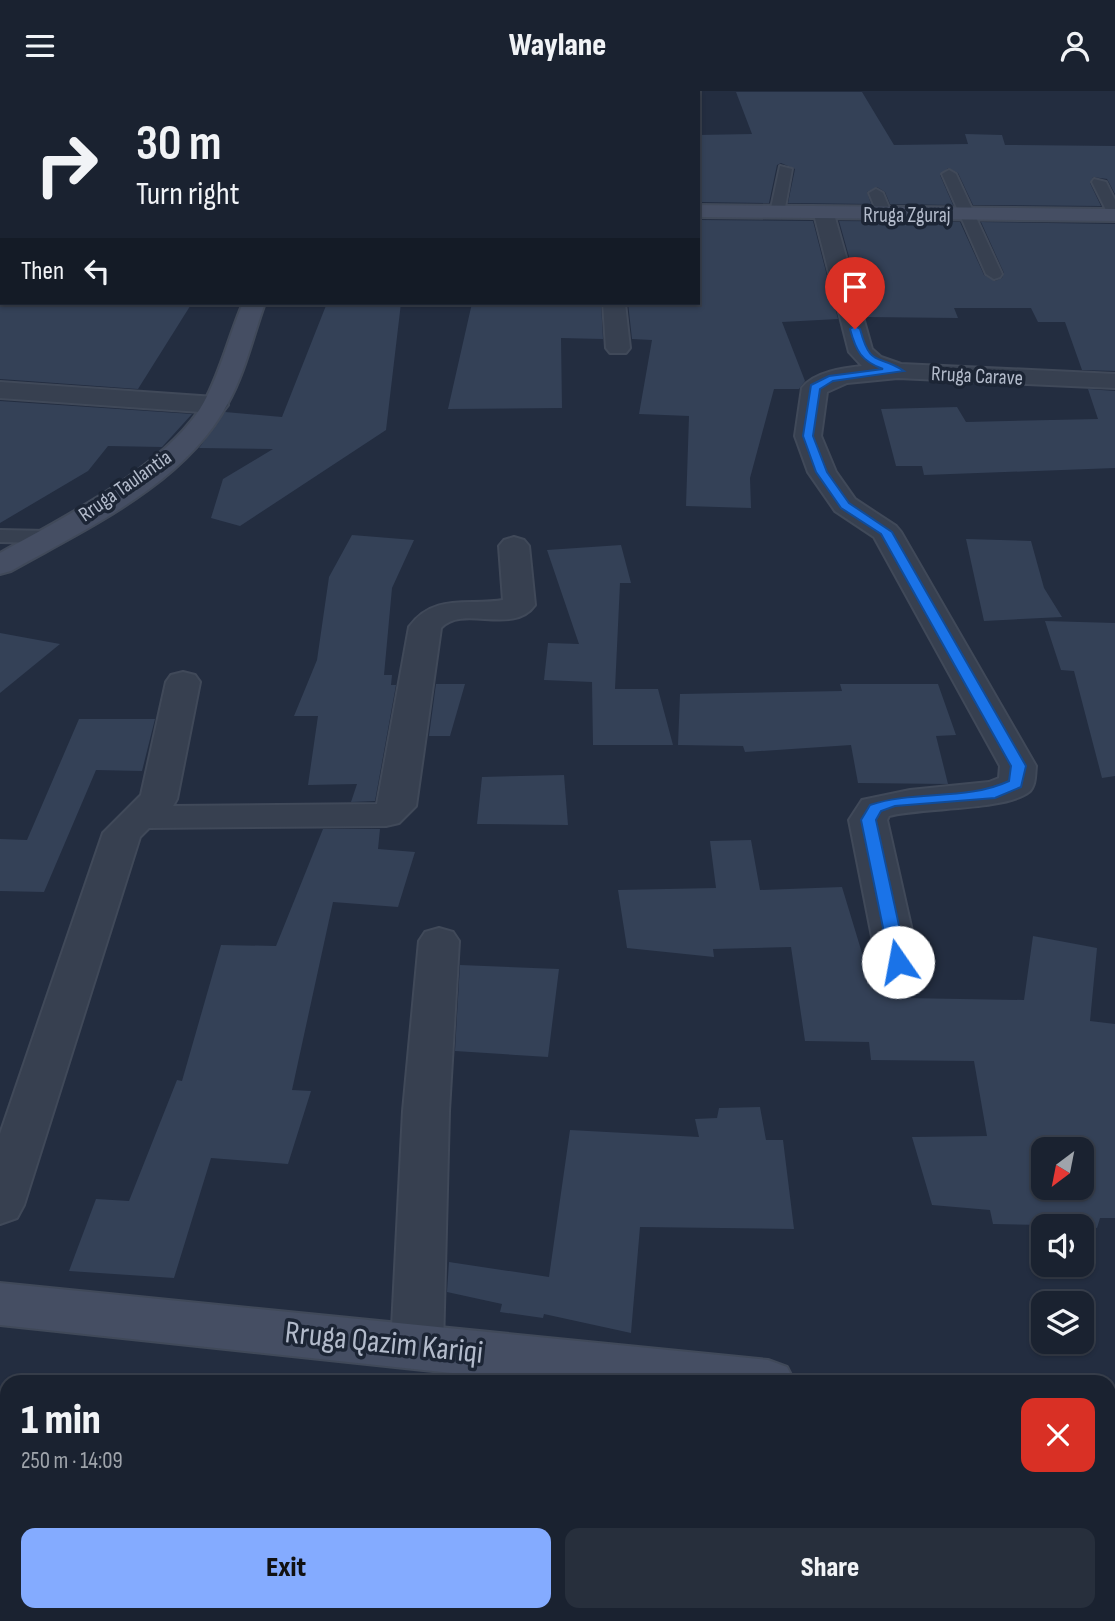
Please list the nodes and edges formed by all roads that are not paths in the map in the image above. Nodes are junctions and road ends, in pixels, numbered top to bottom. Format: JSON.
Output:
{"nodes":[{"id":1,"x":785,"y":169,"type":"dead end"},
{"id":2,"x":948,"y":174,"type":"dead end"},
{"id":3,"x":1099,"y":182,"type":"dead end"},
{"id":4,"x":877,"y":193,"type":"dead end"},
{"id":5,"x":700,"y":211,"type":"edge"},
{"id":6,"x":777,"y":213,"type":"junction"},
{"id":7,"x":824,"y":214,"type":"junction"},
{"id":8,"x":1115,"y":214,"type":"edge"},
{"id":9,"x":885,"y":215,"type":"junction"},
{"id":10,"x":966,"y":215,"type":"junction"},
{"id":11,"x":994,"y":274,"type":"dead end"},
{"id":12,"x":253,"y":305,"type":"edge"},
{"id":13,"x":614,"y":305,"type":"edge"},
{"id":14,"x":618,"y":348,"type":"dead end"},
{"id":15,"x":898,"y":371,"type":"junction"},
{"id":16,"x":1115,"y":381,"type":"edge"},
{"id":17,"x":0,"y":390,"type":"edge"},
{"id":18,"x":215,"y":405,"type":"junction"},
{"id":19,"x":0,"y":535,"type":"edge"},
{"id":20,"x":47,"y":537,"type":"junction"},
{"id":21,"x":514,"y":546,"type":"dead end"},
{"id":22,"x":0,"y":565,"type":"edge"},
{"id":23,"x":183,"y":682,"type":"dead end"},
{"id":24,"x":138,"y":817,"type":"junction"},
{"id":25,"x":439,"y":941,"type":"dead end"},
{"id":26,"x":898,"y":962,"type":"dead end"},
{"id":27,"x":0,"y":1205,"type":"edge"},
{"id":28,"x":0,"y":1304,"type":"edge"},
{"id":29,"x":417,"y":1347,"type":"junction"},
{"id":30,"x":690,"y":1375,"type":"edge"}],
"edges":[{"from":1,"to":6,"type":"lane"},
{"from":2,"to":10,"type":"lane"},
{"from":3,"to":8,"type":"lane"},
{"from":4,"to":9,"type":"lane"},
{"from":5,"to":6,"type":"street","name":"Rruga Zguraj"},
{"from":6,"to":7,"type":"street","name":"Rruga Zguraj"},
{"from":7,"to":9,"type":"street","name":"Rruga Zguraj"},
{"from":7,"to":15,"type":"street","name":"Rruga Carave"},
{"from":8,"to":10,"type":"street","name":"Rruga Zguraj"},
{"from":9,"to":10,"type":"street","name":"Rruga Zguraj"},
{"from":10,"to":11,"type":"lane"},
{"from":12,"to":18,"type":"street","name":"Rruga Taulantia"},
{"from":13,"to":14,"type":"street"},
{"from":15,"to":16,"type":"street","name":"Rruga Carave"},
{"from":15,"to":26,"type":"street"},
{"from":17,"to":18,"type":"street"},
{"from":18,"to":20,"type":"street","name":"Rruga Taulantia"},
{"from":19,"to":20,"type":"lane"},
{"from":20,"to":22,"type":"street","name":"Rruga Taulantia"},
{"from":21,"to":24,"type":"street"},
{"from":23,"to":24,"type":"street"},
{"from":24,"to":27,"type":"street"},
{"from":25,"to":29,"type":"street"},
{"from":28,"to":29,"type":"street","name":"Rruga Qazim Kariqi"},
{"from":29,"to":30,"type":"street","name":"Rruga Qazim Kariqi"}]}
